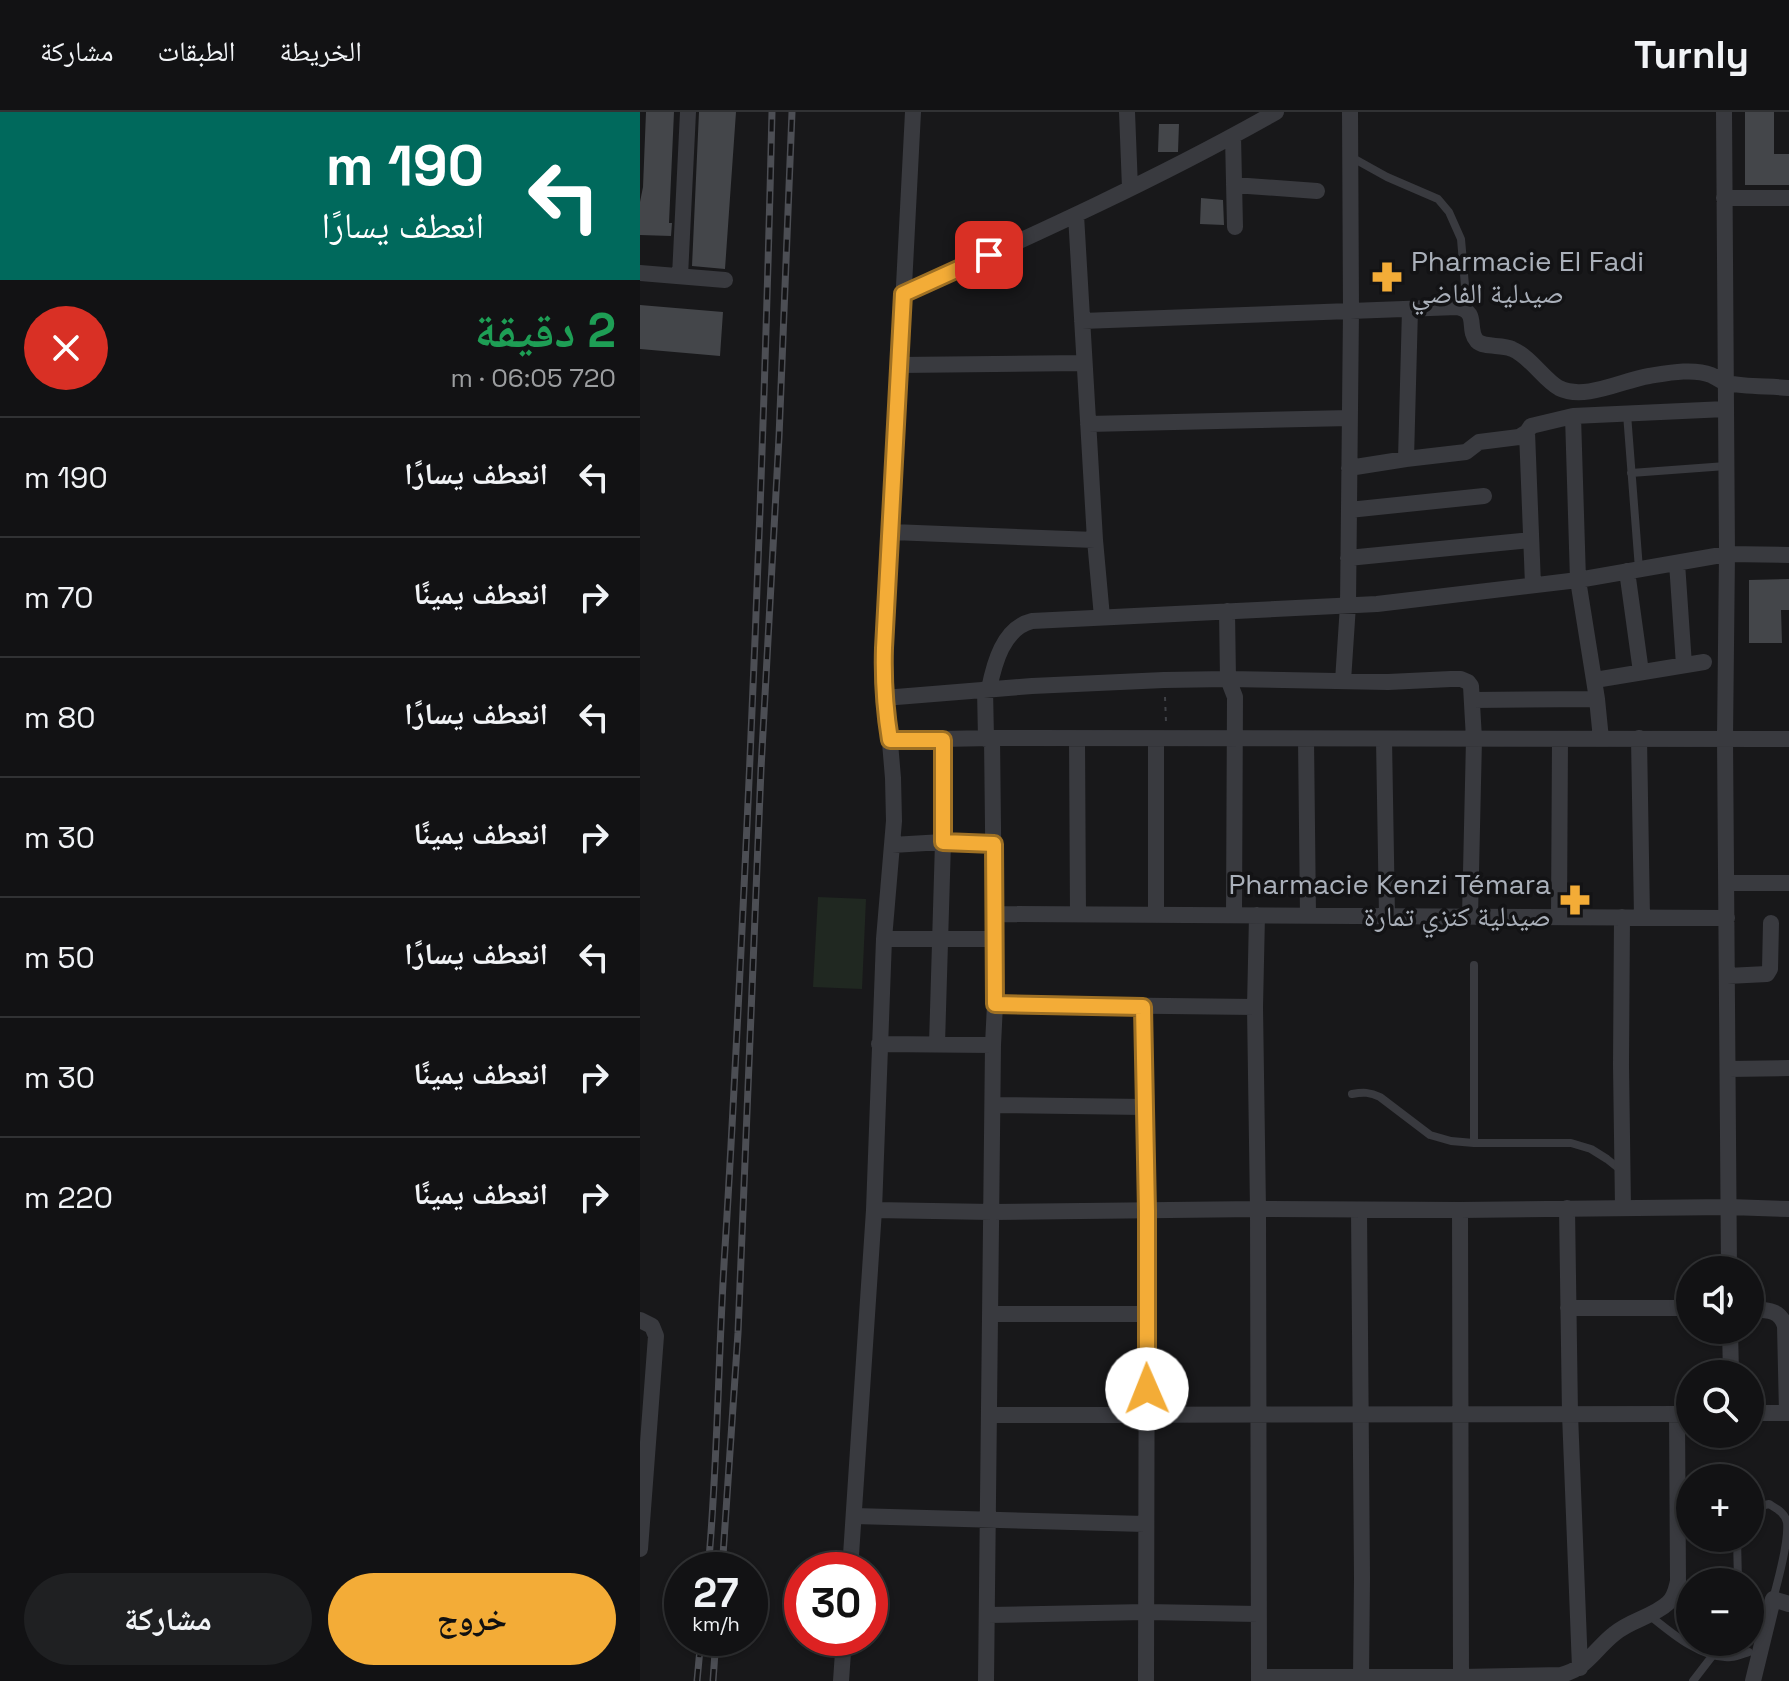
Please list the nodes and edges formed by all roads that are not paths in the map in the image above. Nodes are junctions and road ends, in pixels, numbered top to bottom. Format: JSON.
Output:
{"nodes":[{"id":1,"x":688,"y":112,"type":"edge"},
{"id":2,"x":913,"y":112,"type":"edge"},
{"id":3,"x":1127,"y":112,"type":"edge"},
{"id":4,"x":1276,"y":112,"type":"edge"},
{"id":5,"x":1350,"y":112,"type":"edge"},
{"id":6,"x":1724,"y":112,"type":"edge"},
{"id":7,"x":1258,"y":117,"type":"edge"},
{"id":8,"x":1233,"y":136,"type":"junction"},
{"id":9,"x":1350,"y":157,"type":"junction"},
{"id":10,"x":1234,"y":185,"type":"junction"},
{"id":11,"x":1130,"y":188,"type":"junction"},
{"id":12,"x":1317,"y":191,"type":"dead end"},
{"id":13,"x":1724,"y":198,"type":"junction"},
{"id":14,"x":1789,"y":198,"type":"edge"},
{"id":15,"x":1076,"y":215,"type":"junction"},
{"id":16,"x":1235,"y":227,"type":"dead end"},
{"id":17,"x":640,"y":273,"type":"edge"},
{"id":18,"x":680,"y":276,"type":"junction"},
{"id":19,"x":725,"y":280,"type":"dead end"},
{"id":20,"x":903,"y":294,"type":"junction"},
{"id":21,"x":1410,"y":309,"type":"junction"},
{"id":22,"x":1351,"y":311,"type":"junction"},
{"id":23,"x":1467,"y":312,"type":"junction"},
{"id":24,"x":1082,"y":321,"type":"junction"},
{"id":25,"x":1084,"y":363,"type":"junction"},
{"id":26,"x":900,"y":365,"type":"junction"},
{"id":27,"x":1726,"y":383,"type":"junction"},
{"id":28,"x":1789,"y":388,"type":"edge"},
{"id":29,"x":1726,"y":409,"type":"junction"},
{"id":30,"x":1627,"y":414,"type":"junction"},
{"id":31,"x":1573,"y":416,"type":"junction"},
{"id":32,"x":1350,"y":418,"type":"junction"},
{"id":33,"x":1088,"y":424,"type":"junction"},
{"id":34,"x":1527,"y":432,"type":"junction"},
{"id":35,"x":1406,"y":459,"type":"junction"},
{"id":36,"x":1727,"y":466,"type":"junction"},
{"id":37,"x":1349,"y":468,"type":"junction"},
{"id":38,"x":1631,"y":473,"type":"junction"},
{"id":39,"x":1484,"y":496,"type":"dead end"},
{"id":40,"x":1349,"y":510,"type":"junction"},
{"id":41,"x":892,"y":532,"type":"junction"},
{"id":42,"x":1095,"y":540,"type":"junction"},
{"id":43,"x":1531,"y":540,"type":"junction"},
{"id":44,"x":1727,"y":554,"type":"junction"},
{"id":45,"x":1789,"y":555,"type":"edge"},
{"id":46,"x":1348,"y":558,"type":"junction"},
{"id":47,"x":1677,"y":563,"type":"junction"},
{"id":48,"x":1633,"y":570,"type":"junction"},
{"id":49,"x":1578,"y":580,"type":"junction"},
{"id":50,"x":1533,"y":585,"type":"junction"},
{"id":51,"x":1348,"y":605,"type":"junction"},
{"id":52,"x":1227,"y":611,"type":"junction"},
{"id":53,"x":1102,"y":617,"type":"junction"},
{"id":54,"x":1704,"y":662,"type":"dead end"},
{"id":55,"x":1684,"y":665,"type":"junction"},
{"id":56,"x":1641,"y":672,"type":"junction"},
{"id":57,"x":1228,"y":679,"type":"junction"},
{"id":58,"x":1595,"y":680,"type":"junction"},
{"id":59,"x":1343,"y":681,"type":"junction"},
{"id":60,"x":987,"y":689,"type":"junction"},
{"id":61,"x":884,"y":698,"type":"junction"},
{"id":62,"x":1597,"y":699,"type":"junction"},
{"id":63,"x":1472,"y":700,"type":"junction"},
{"id":64,"x":989,"y":738,"type":"junction"},
{"id":65,"x":1639,"y":738,"type":"junction"},
{"id":66,"x":1725,"y":738,"type":"junction"},
{"id":67,"x":1077,"y":739,"type":"junction"},
{"id":68,"x":1234,"y":739,"type":"junction"},
{"id":69,"x":1306,"y":739,"type":"junction"},
{"id":70,"x":1384,"y":739,"type":"junction"},
{"id":71,"x":1474,"y":739,"type":"junction"},
{"id":72,"x":1560,"y":739,"type":"junction"},
{"id":73,"x":1601,"y":739,"type":"junction"},
{"id":74,"x":1789,"y":739,"type":"edge"},
{"id":75,"x":890,"y":740,"type":"junction"},
{"id":76,"x":943,"y":740,"type":"junction"},
{"id":77,"x":1161,"y":740,"type":"junction"},
{"id":78,"x":943,"y":842,"type":"junction"},
{"id":79,"x":994,"y":844,"type":"junction"},
{"id":80,"x":892,"y":845,"type":"junction"},
{"id":81,"x":1727,"y":883,"type":"junction"},
{"id":82,"x":1789,"y":883,"type":"edge"},
{"id":83,"x":995,"y":914,"type":"junction"},
{"id":84,"x":1078,"y":914,"type":"junction"},
{"id":85,"x":1156,"y":915,"type":"junction"},
{"id":86,"x":1234,"y":915,"type":"junction"},
{"id":87,"x":1257,"y":915,"type":"junction"},
{"id":88,"x":1308,"y":915,"type":"junction"},
{"id":89,"x":1387,"y":916,"type":"junction"},
{"id":90,"x":1470,"y":916,"type":"junction"},
{"id":91,"x":1559,"y":917,"type":"junction"},
{"id":92,"x":1622,"y":917,"type":"junction"},
{"id":93,"x":1642,"y":917,"type":"junction"},
{"id":94,"x":1727,"y":918,"type":"junction"},
{"id":95,"x":1771,"y":923,"type":"dead end"},
{"id":96,"x":884,"y":939,"type":"junction"},
{"id":97,"x":940,"y":939,"type":"junction"},
{"id":98,"x":995,"y":939,"type":"junction"},
{"id":99,"x":1474,"y":965,"type":"dead end"},
{"id":100,"x":1727,"y":976,"type":"junction"},
{"id":101,"x":995,"y":1004,"type":"junction"},
{"id":102,"x":1143,"y":1007,"type":"junction"},
{"id":103,"x":1255,"y":1007,"type":"junction"},
{"id":104,"x":879,"y":1044,"type":"junction"},
{"id":105,"x":937,"y":1044,"type":"junction"},
{"id":106,"x":993,"y":1045,"type":"junction"},
{"id":107,"x":1789,"y":1068,"type":"edge"},
{"id":108,"x":1728,"y":1069,"type":"junction"},
{"id":109,"x":1352,"y":1094,"type":"dead end"},
{"id":110,"x":993,"y":1105,"type":"junction"},
{"id":111,"x":1144,"y":1107,"type":"junction"},
{"id":112,"x":1474,"y":1143,"type":"junction"},
{"id":113,"x":1623,"y":1171,"type":"junction"},
{"id":114,"x":1729,"y":1207,"type":"junction"},
{"id":115,"x":1567,"y":1208,"type":"junction"},
{"id":116,"x":1623,"y":1208,"type":"junction"},
{"id":117,"x":1258,"y":1209,"type":"junction"},
{"id":118,"x":1789,"y":1209,"type":"edge"},
{"id":119,"x":874,"y":1210,"type":"junction"},
{"id":120,"x":1359,"y":1210,"type":"junction"},
{"id":121,"x":1460,"y":1210,"type":"junction"},
{"id":122,"x":1147,"y":1211,"type":"junction"},
{"id":123,"x":992,"y":1212,"type":"junction"},
{"id":124,"x":1729,"y":1256,"type":"edge"},
{"id":125,"x":1568,"y":1308,"type":"junction"},
{"id":126,"x":1676,"y":1308,"type":"edge"},
{"id":127,"x":1764,"y":1310,"type":"edge"},
{"id":128,"x":991,"y":1314,"type":"junction"},
{"id":129,"x":1146,"y":1314,"type":"junction"},
{"id":130,"x":640,"y":1320,"type":"edge"},
{"id":131,"x":1764,"y":1413,"type":"edge"},
{"id":132,"x":1788,"y":1413,"type":"edge"},
{"id":133,"x":1361,"y":1414,"type":"junction"},
{"id":134,"x":1570,"y":1414,"type":"junction"},
{"id":135,"x":1676,"y":1414,"type":"edge"},
{"id":136,"x":989,"y":1415,"type":"junction"},
{"id":137,"x":1147,"y":1415,"type":"junction"},
{"id":138,"x":1258,"y":1415,"type":"junction"},
{"id":139,"x":1460,"y":1415,"type":"junction"},
{"id":140,"x":1683,"y":1448,"type":"edge"},
{"id":141,"x":1764,"y":1505,"type":"edge"},
{"id":142,"x":854,"y":1516,"type":"junction"},
{"id":143,"x":989,"y":1519,"type":"junction"},
{"id":144,"x":1145,"y":1524,"type":"junction"},
{"id":145,"x":640,"y":1549,"type":"edge"},
{"id":146,"x":851,"y":1552,"type":"edge"},
{"id":147,"x":1781,"y":1602,"type":"edge"},
{"id":148,"x":1146,"y":1612,"type":"junction"},
{"id":149,"x":1258,"y":1614,"type":"junction"},
{"id":150,"x":1648,"y":1614,"type":"junction"},
{"id":151,"x":988,"y":1615,"type":"junction"},
{"id":152,"x":1764,"y":1635,"type":"edge"},
{"id":153,"x":1676,"y":1637,"type":"edge"},
{"id":154,"x":843,"y":1656,"type":"edge"},
{"id":155,"x":1712,"y":1656,"type":"edge"},
{"id":156,"x":1724,"y":1656,"type":"edge"},
{"id":157,"x":1744,"y":1656,"type":"edge"},
{"id":158,"x":1754,"y":1656,"type":"edge"},
{"id":159,"x":1580,"y":1668,"type":"junction"},
{"id":160,"x":1361,"y":1677,"type":"junction"},
{"id":161,"x":1461,"y":1677,"type":"junction"},
{"id":162,"x":1259,"y":1679,"type":"edge"},
{"id":163,"x":841,"y":1681,"type":"edge"},
{"id":164,"x":986,"y":1681,"type":"edge"},
{"id":165,"x":1146,"y":1681,"type":"edge"},
{"id":166,"x":1693,"y":1681,"type":"edge"},
{"id":167,"x":1753,"y":1681,"type":"edge"}],
"edges":[{"from":1,"to":18,"type":"street"},
{"from":2,"to":20,"type":"street"},
{"from":3,"to":11,"type":"street"},
{"from":4,"to":7,"type":"street"},
{"from":5,"to":9,"type":"street"},
{"from":6,"to":13,"type":"street"},
{"from":7,"to":8,"type":"street"},
{"from":8,"to":10,"type":"street"},
{"from":8,"to":11,"type":"street"},
{"from":9,"to":22,"type":"street"},
{"from":9,"to":23,"type":"lane"},
{"from":10,"to":12,"type":"street"},
{"from":10,"to":16,"type":"street"},
{"from":11,"to":15,"type":"street"},
{"from":13,"to":14,"type":"street"},
{"from":13,"to":27,"type":"street"},
{"from":15,"to":20,"type":"street"},
{"from":15,"to":24,"type":"street"},
{"from":17,"to":18,"type":"street"},
{"from":18,"to":19,"type":"street"},
{"from":20,"to":26,"type":"street"},
{"from":21,"to":22,"type":"street"},
{"from":21,"to":23,"type":"street"},
{"from":21,"to":35,"type":"street"},
{"from":22,"to":24,"type":"street"},
{"from":22,"to":32,"type":"street"},
{"from":23,"to":27,"type":"street"},
{"from":24,"to":25,"type":"street"},
{"from":25,"to":26,"type":"street"},
{"from":25,"to":33,"type":"street"},
{"from":26,"to":41,"type":"street"},
{"from":27,"to":28,"type":"street"},
{"from":27,"to":29,"type":"street"},
{"from":29,"to":30,"type":"street"},
{"from":29,"to":36,"type":"street"},
{"from":30,"to":31,"type":"street"},
{"from":30,"to":38,"type":"lane"},
{"from":31,"to":34,"type":"street"},
{"from":31,"to":49,"type":"street"},
{"from":32,"to":33,"type":"street"},
{"from":32,"to":37,"type":"street"},
{"from":33,"to":42,"type":"street"},
{"from":34,"to":35,"type":"street"},
{"from":34,"to":43,"type":"street"},
{"from":35,"to":37,"type":"street"},
{"from":36,"to":38,"type":"lane"},
{"from":36,"to":44,"type":"street"},
{"from":37,"to":40,"type":"street"},
{"from":38,"to":48,"type":"lane"},
{"from":39,"to":40,"type":"street"},
{"from":40,"to":46,"type":"street"},
{"from":41,"to":42,"type":"street"},
{"from":41,"to":61,"type":"street"},
{"from":42,"to":53,"type":"street"},
{"from":43,"to":46,"type":"street"},
{"from":43,"to":50,"type":"street"},
{"from":44,"to":45,"type":"street"},
{"from":44,"to":47,"type":"street"},
{"from":44,"to":66,"type":"street"},
{"from":46,"to":51,"type":"street"},
{"from":47,"to":48,"type":"street"},
{"from":47,"to":55,"type":"street"},
{"from":48,"to":49,"type":"street"},
{"from":48,"to":56,"type":"street"},
{"from":49,"to":50,"type":"street"},
{"from":49,"to":58,"type":"street"},
{"from":50,"to":51,"type":"street"},
{"from":51,"to":52,"type":"street"},
{"from":51,"to":59,"type":"street"},
{"from":52,"to":53,"type":"street"},
{"from":52,"to":57,"type":"street"},
{"from":53,"to":60,"type":"street"},
{"from":54,"to":55,"type":"street"},
{"from":55,"to":56,"type":"street"},
{"from":56,"to":58,"type":"street"},
{"from":57,"to":59,"type":"street"},
{"from":57,"to":60,"type":"street"},
{"from":57,"to":68,"type":"street"},
{"from":58,"to":62,"type":"street"},
{"from":59,"to":63,"type":"street"},
{"from":60,"to":61,"type":"street"},
{"from":60,"to":64,"type":"street"},
{"from":61,"to":75,"type":"street"},
{"from":62,"to":63,"type":"street"},
{"from":62,"to":73,"type":"street"},
{"from":63,"to":71,"type":"street"},
{"from":64,"to":67,"type":"street"},
{"from":64,"to":76,"type":"street"},
{"from":64,"to":79,"type":"street"},
{"from":65,"to":66,"type":"street"},
{"from":65,"to":73,"type":"street"},
{"from":65,"to":93,"type":"street"},
{"from":66,"to":74,"type":"street"},
{"from":66,"to":81,"type":"street"},
{"from":67,"to":77,"type":"street"},
{"from":67,"to":84,"type":"street"},
{"from":68,"to":69,"type":"street"},
{"from":68,"to":77,"type":"street"},
{"from":68,"to":86,"type":"street"},
{"from":69,"to":70,"type":"street"},
{"from":69,"to":88,"type":"street"},
{"from":70,"to":71,"type":"street"},
{"from":70,"to":89,"type":"street"},
{"from":71,"to":72,"type":"street"},
{"from":71,"to":90,"type":"street"},
{"from":72,"to":73,"type":"street"},
{"from":72,"to":91,"type":"street"},
{"from":75,"to":76,"type":"street"},
{"from":75,"to":80,"type":"street"},
{"from":76,"to":78,"type":"street"},
{"from":77,"to":85,"type":"street"},
{"from":78,"to":79,"type":"street"},
{"from":78,"to":80,"type":"street"},
{"from":78,"to":97,"type":"street"},
{"from":79,"to":83,"type":"street"},
{"from":80,"to":96,"type":"street"},
{"from":81,"to":82,"type":"street"},
{"from":81,"to":94,"type":"street"},
{"from":83,"to":84,"type":"street"},
{"from":83,"to":98,"type":"street"},
{"from":84,"to":85,"type":"street"},
{"from":85,"to":86,"type":"street"},
{"from":86,"to":87,"type":"street"},
{"from":87,"to":88,"type":"street"},
{"from":87,"to":103,"type":"street"},
{"from":88,"to":89,"type":"street"},
{"from":89,"to":90,"type":"street"},
{"from":90,"to":91,"type":"street"},
{"from":91,"to":92,"type":"street"},
{"from":92,"to":93,"type":"street"},
{"from":92,"to":113,"type":"street"},
{"from":93,"to":94,"type":"street"},
{"from":94,"to":100,"type":"street"},
{"from":95,"to":100,"type":"street"},
{"from":96,"to":97,"type":"street"},
{"from":96,"to":104,"type":"street"},
{"from":97,"to":98,"type":"street"},
{"from":97,"to":105,"type":"street"},
{"from":98,"to":101,"type":"street"},
{"from":99,"to":112,"type":"lane"},
{"from":100,"to":108,"type":"street"},
{"from":101,"to":102,"type":"street"},
{"from":101,"to":106,"type":"street"},
{"from":102,"to":103,"type":"street"},
{"from":102,"to":111,"type":"street"},
{"from":103,"to":117,"type":"street"},
{"from":104,"to":105,"type":"street"},
{"from":104,"to":119,"type":"street"},
{"from":105,"to":106,"type":"street"},
{"from":106,"to":110,"type":"street"},
{"from":107,"to":108,"type":"street"},
{"from":108,"to":114,"type":"street"},
{"from":109,"to":112,"type":"lane"},
{"from":110,"to":111,"type":"street"},
{"from":110,"to":123,"type":"street"},
{"from":111,"to":122,"type":"street"},
{"from":112,"to":113,"type":"lane"},
{"from":113,"to":116,"type":"street"},
{"from":114,"to":116,"type":"street"},
{"from":114,"to":118,"type":"street"},
{"from":114,"to":124,"type":"street"},
{"from":115,"to":116,"type":"street"},
{"from":115,"to":121,"type":"street"},
{"from":115,"to":125,"type":"street"},
{"from":117,"to":120,"type":"street"},
{"from":117,"to":122,"type":"street"},
{"from":117,"to":138,"type":"street"},
{"from":119,"to":123,"type":"street"},
{"from":119,"to":142,"type":"street"},
{"from":120,"to":121,"type":"street"},
{"from":120,"to":133,"type":"street"},
{"from":121,"to":139,"type":"street"},
{"from":122,"to":123,"type":"street"},
{"from":122,"to":129,"type":"street"},
{"from":123,"to":128,"type":"street"},
{"from":125,"to":126,"type":"street"},
{"from":125,"to":134,"type":"street"},
{"from":127,"to":132,"type":"street"},
{"from":128,"to":129,"type":"street"},
{"from":128,"to":136,"type":"street"},
{"from":129,"to":137,"type":"street"},
{"from":130,"to":145,"type":"street"},
{"from":131,"to":132,"type":"street"},
{"from":133,"to":138,"type":"street"},
{"from":133,"to":139,"type":"street"},
{"from":133,"to":160,"type":"street"},
{"from":134,"to":135,"type":"street"},
{"from":134,"to":139,"type":"street"},
{"from":134,"to":159,"type":"street"},
{"from":136,"to":137,"type":"street"},
{"from":136,"to":143,"type":"street"},
{"from":137,"to":138,"type":"street"},
{"from":137,"to":144,"type":"street"},
{"from":138,"to":149,"type":"street"},
{"from":139,"to":161,"type":"street"},
{"from":140,"to":150,"type":"street"},
{"from":141,"to":147,"type":"lane"},
{"from":142,"to":143,"type":"street"},
{"from":142,"to":146,"type":"street"},
{"from":143,"to":144,"type":"street"},
{"from":143,"to":151,"type":"street"},
{"from":144,"to":148,"type":"street"},
{"from":147,"to":152,"type":"street"},
{"from":148,"to":149,"type":"street"},
{"from":148,"to":151,"type":"street"},
{"from":148,"to":165,"type":"street"},
{"from":149,"to":162,"type":"street"},
{"from":150,"to":153,"type":"lane"},
{"from":150,"to":159,"type":"street"},
{"from":151,"to":164,"type":"street"},
{"from":154,"to":163,"type":"street"},
{"from":155,"to":166,"type":"lane"},
{"from":156,"to":157,"type":"lane"},
{"from":158,"to":167,"type":"street"},
{"from":159,"to":161,"type":"street"},
{"from":160,"to":161,"type":"street"},
{"from":160,"to":162,"type":"street"}]}
